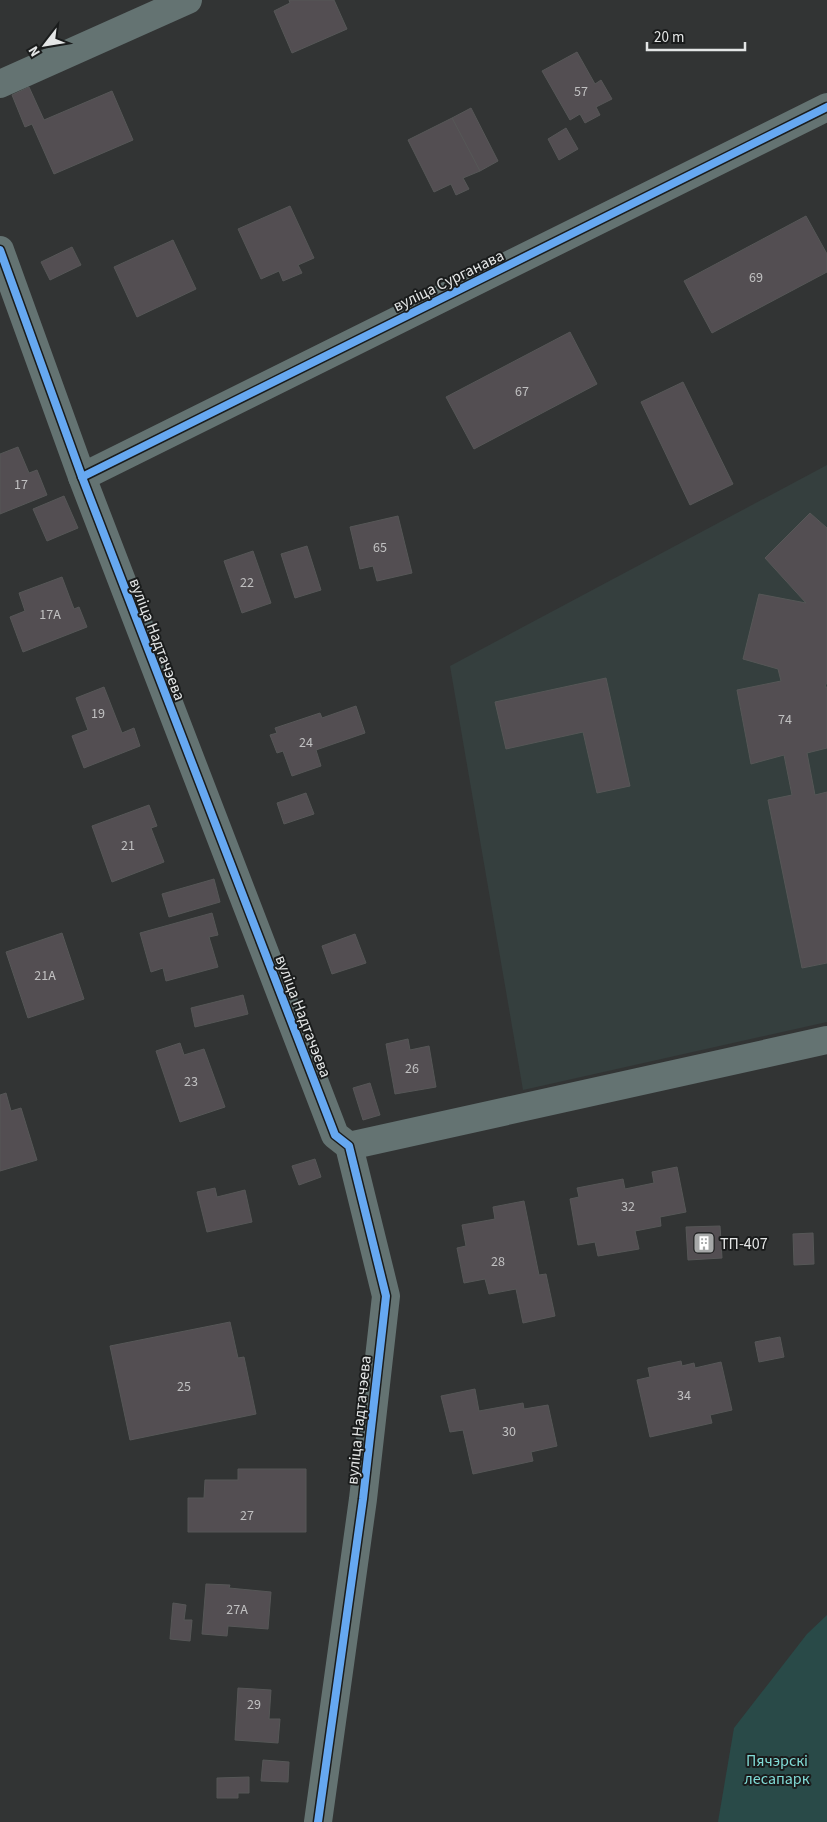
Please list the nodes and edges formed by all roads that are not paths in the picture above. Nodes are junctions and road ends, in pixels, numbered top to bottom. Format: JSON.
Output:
{"nodes":[{"id":1,"x":188,"y":0,"type":"edge"},
{"id":2,"x":0,"y":84,"type":"edge"},
{"id":3,"x":827,"y":107,"type":"edge"},
{"id":4,"x":0,"y":250,"type":"edge"},
{"id":5,"x":82,"y":477,"type":"junction"},
{"id":6,"x":827,"y":1040,"type":"edge"},
{"id":7,"x":349,"y":1146,"type":"junction"},
{"id":8,"x":318,"y":1822,"type":"edge"}],
"edges":[{"from":1,"to":2,"type":"street"},
{"from":3,"to":5,"type":"street","name":"вуліца Сурганава"},
{"from":4,"to":5,"type":"street","name":"вуліца Надтачэева"},
{"from":5,"to":7,"type":"street","name":"вуліца Надтачэева"},
{"from":6,"to":7,"type":"street"},
{"from":7,"to":8,"type":"street","name":"вуліца Надтачэева"}]}
